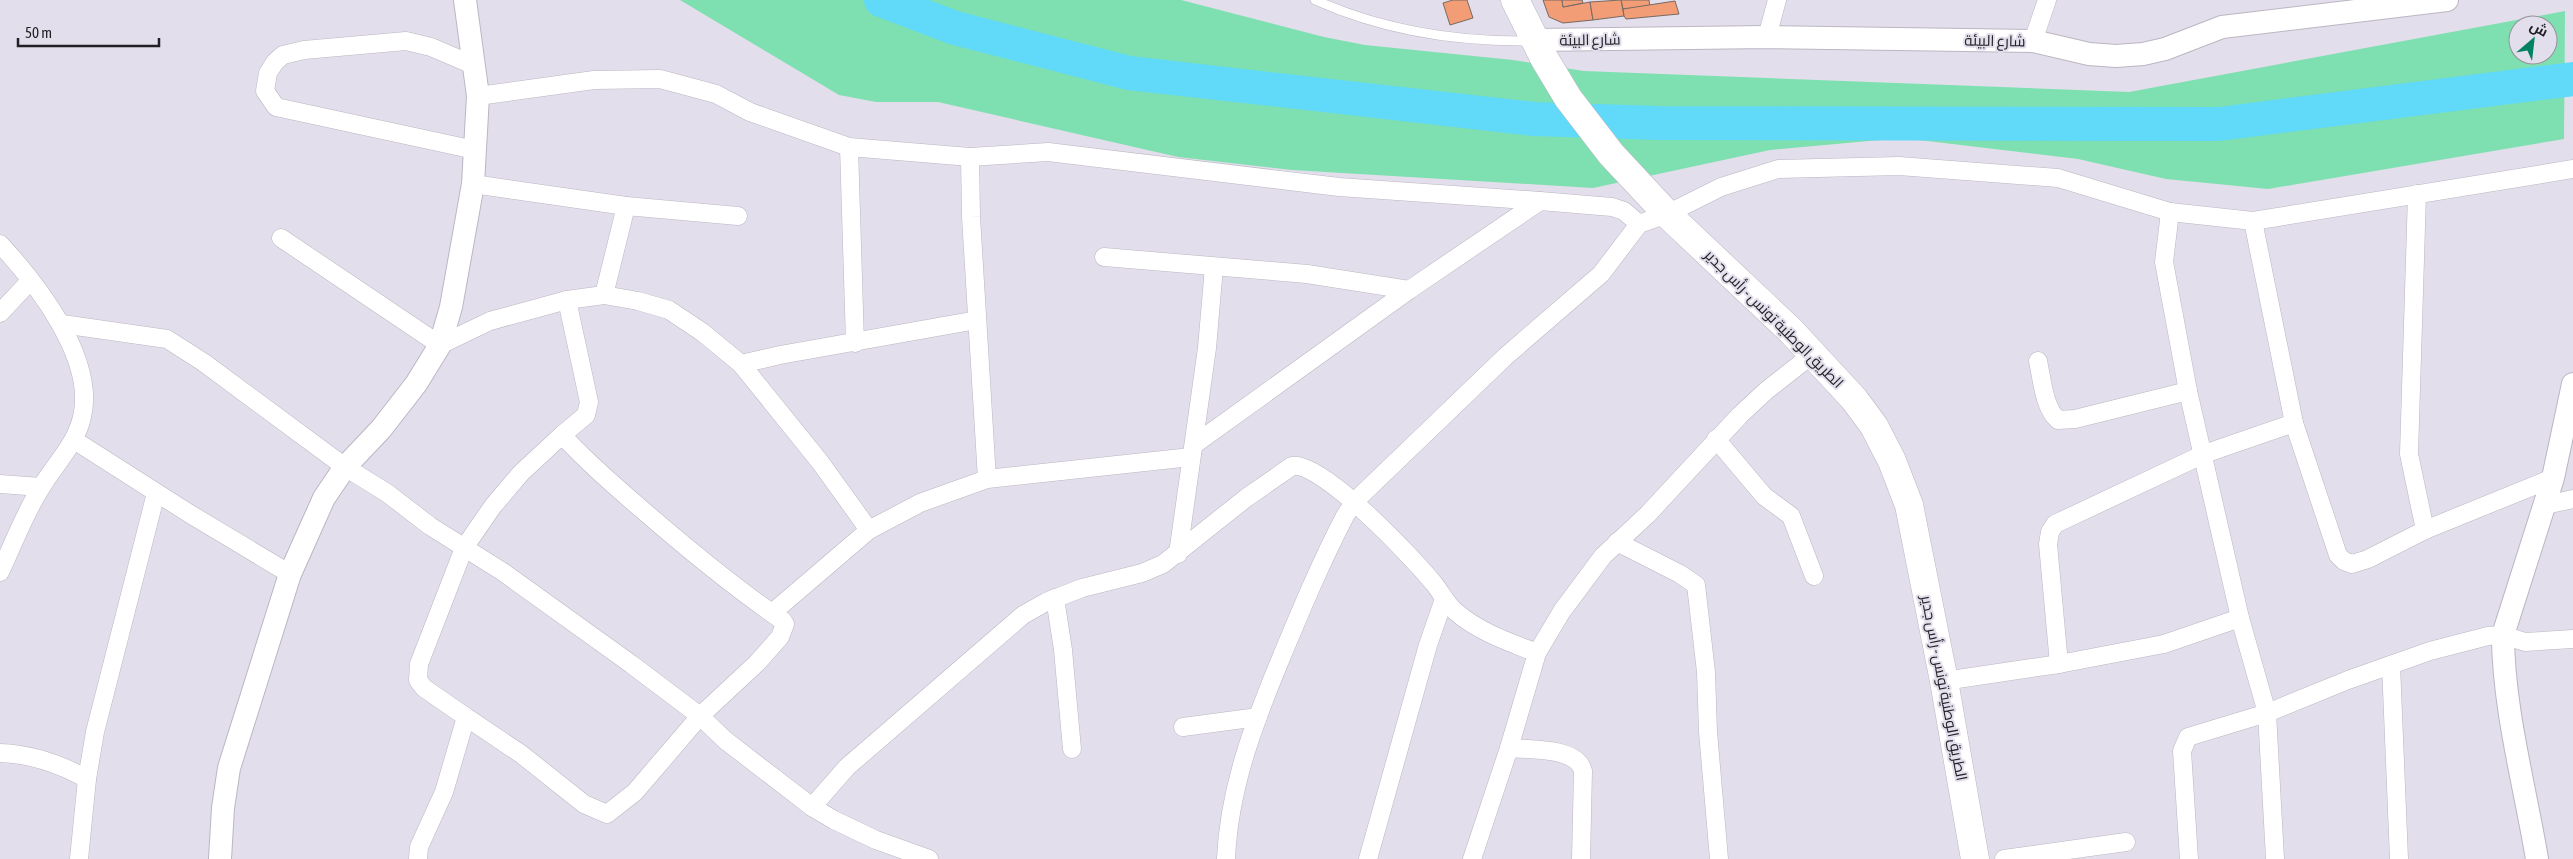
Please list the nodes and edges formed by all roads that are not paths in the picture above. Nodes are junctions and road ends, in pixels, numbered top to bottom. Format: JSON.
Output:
{"nodes":[{"id":1,"x":464,"y":0,"type":"edge"},
{"id":2,"x":1315,"y":0,"type":"edge"},
{"id":3,"x":1515,"y":0,"type":"edge"},
{"id":4,"x":1777,"y":0,"type":"edge"},
{"id":5,"x":2047,"y":0,"type":"edge"},
{"id":6,"x":2447,"y":0,"type":"edge"},
{"id":7,"x":1767,"y":37,"type":"junction"},
{"id":8,"x":2033,"y":41,"type":"junction"},
{"id":9,"x":1540,"y":49,"type":"junction"},
{"id":10,"x":473,"y":65,"type":"junction"},
{"id":11,"x":478,"y":96,"type":"junction"},
{"id":12,"x":849,"y":147,"type":"junction"},
{"id":13,"x":475,"y":150,"type":"junction"},
{"id":14,"x":970,"y":157,"type":"junction"},
{"id":15,"x":2573,"y":170,"type":"edge"},
{"id":16,"x":473,"y":184,"type":"junction"},
{"id":17,"x":2417,"y":194,"type":"junction"},
{"id":18,"x":1540,"y":201,"type":"junction"},
{"id":19,"x":626,"y":206,"type":"junction"},
{"id":20,"x":2170,"y":212,"type":"junction"},
{"id":21,"x":1667,"y":214,"type":"junction"},
{"id":22,"x":738,"y":216,"type":"dead end"},
{"id":23,"x":2253,"y":221,"type":"junction"},
{"id":24,"x":1639,"y":224,"type":"junction"},
{"id":25,"x":282,"y":238,"type":"dead end"},
{"id":26,"x":0,"y":244,"type":"edge"},
{"id":27,"x":1104,"y":257,"type":"dead end"},
{"id":28,"x":1214,"y":267,"type":"junction"},
{"id":29,"x":30,"y":281,"type":"junction"},
{"id":30,"x":1409,"y":290,"type":"junction"},
{"id":31,"x":604,"y":295,"type":"junction"},
{"id":32,"x":567,"y":300,"type":"junction"},
{"id":33,"x":0,"y":313,"type":"edge"},
{"id":34,"x":978,"y":320,"type":"junction"},
{"id":35,"x":62,"y":324,"type":"junction"},
{"id":36,"x":855,"y":343,"type":"junction"},
{"id":37,"x":440,"y":345,"type":"junction"},
{"id":38,"x":1813,"y":354,"type":"junction"},
{"id":39,"x":2038,"y":361,"type":"dead end"},
{"id":40,"x":741,"y":364,"type":"junction"},
{"id":41,"x":2573,"y":384,"type":"edge"},
{"id":42,"x":2188,"y":391,"type":"junction"},
{"id":43,"x":2294,"y":423,"type":"junction"},
{"id":44,"x":562,"y":435,"type":"junction"},
{"id":45,"x":1716,"y":439,"type":"junction"},
{"id":46,"x":74,"y":440,"type":"junction"},
{"id":47,"x":1193,"y":451,"type":"junction"},
{"id":48,"x":2204,"y":454,"type":"junction"},
{"id":49,"x":345,"y":467,"type":"junction"},
{"id":50,"x":2553,"y":478,"type":"junction"},
{"id":51,"x":987,"y":479,"type":"junction"},
{"id":52,"x":0,"y":484,"type":"edge"},
{"id":53,"x":41,"y":487,"type":"junction"},
{"id":54,"x":156,"y":493,"type":"junction"},
{"id":55,"x":2573,"y":498,"type":"edge"},
{"id":56,"x":1354,"y":502,"type":"junction"},
{"id":57,"x":2545,"y":505,"type":"junction"},
{"id":58,"x":869,"y":530,"type":"junction"},
{"id":59,"x":2425,"y":530,"type":"junction"},
{"id":60,"x":1617,"y":542,"type":"junction"},
{"id":61,"x":464,"y":548,"type":"junction"},
{"id":62,"x":1178,"y":554,"type":"junction"},
{"id":63,"x":0,"y":572,"type":"edge"},
{"id":64,"x":290,"y":574,"type":"junction"},
{"id":65,"x":1814,"y":576,"type":"dead end"},
{"id":66,"x":1055,"y":598,"type":"junction"},
{"id":67,"x":1444,"y":599,"type":"junction"},
{"id":68,"x":772,"y":613,"type":"junction"},
{"id":69,"x":2240,"y":618,"type":"junction"},
{"id":70,"x":2503,"y":635,"type":"junction"},
{"id":71,"x":2573,"y":639,"type":"edge"},
{"id":72,"x":1537,"y":653,"type":"junction"},
{"id":73,"x":2059,"y":664,"type":"junction"},
{"id":74,"x":2391,"y":665,"type":"junction"},
{"id":75,"x":1944,"y":682,"type":"junction"},
{"id":76,"x":2267,"y":713,"type":"junction"},
{"id":77,"x":700,"y":716,"type":"junction"},
{"id":78,"x":466,"y":717,"type":"junction"},
{"id":79,"x":1258,"y":717,"type":"junction"},
{"id":80,"x":1183,"y":727,"type":"dead end"},
{"id":81,"x":1509,"y":748,"type":"junction"},
{"id":82,"x":1072,"y":749,"type":"dead end"},
{"id":83,"x":0,"y":753,"type":"edge"},
{"id":84,"x":87,"y":779,"type":"junction"},
{"id":85,"x":812,"y":807,"type":"junction"},
{"id":86,"x":2126,"y":842,"type":"dead end"},
{"id":87,"x":79,"y":859,"type":"edge"},
{"id":88,"x":220,"y":859,"type":"edge"},
{"id":89,"x":418,"y":859,"type":"edge"},
{"id":90,"x":930,"y":859,"type":"edge"},
{"id":91,"x":1226,"y":859,"type":"edge"},
{"id":92,"x":1368,"y":859,"type":"edge"},
{"id":93,"x":1472,"y":859,"type":"edge"},
{"id":94,"x":1582,"y":859,"type":"edge"},
{"id":95,"x":1719,"y":859,"type":"edge"},
{"id":96,"x":1975,"y":859,"type":"edge"},
{"id":97,"x":2004,"y":859,"type":"edge"},
{"id":98,"x":2189,"y":859,"type":"edge"},
{"id":99,"x":2275,"y":859,"type":"edge"},
{"id":100,"x":2399,"y":859,"type":"edge"},
{"id":101,"x":2537,"y":859,"type":"edge"}],
"edges":[{"from":1,"to":10,"type":"street"},
{"from":2,"to":9,"type":"lane"},
{"from":3,"to":9,"type":"main road","name":"الطريق الوطنية تونس - رأس جدير"},
{"from":4,"to":7,"type":"street"},
{"from":5,"to":8,"type":"street"},
{"from":6,"to":8,"type":"street","name":"شارع البيئة"},
{"from":7,"to":8,"type":"street","name":"شارع البيئة"},
{"from":7,"to":9,"type":"street","name":"شارع البيئة"},
{"from":9,"to":21,"type":"main road","name":"الطريق الوطنية تونس - رأس جدير"},
{"from":10,"to":11,"type":"street"},
{"from":10,"to":13,"type":"street"},
{"from":11,"to":12,"type":"street"},
{"from":11,"to":13,"type":"street"},
{"from":12,"to":14,"type":"street"},
{"from":12,"to":36,"type":"street"},
{"from":13,"to":16,"type":"street"},
{"from":14,"to":18,"type":"street"},
{"from":14,"to":34,"type":"street"},
{"from":15,"to":17,"type":"street"},
{"from":16,"to":19,"type":"street"},
{"from":16,"to":37,"type":"street"},
{"from":17,"to":23,"type":"street"},
{"from":17,"to":59,"type":"street"},
{"from":18,"to":24,"type":"street"},
{"from":18,"to":30,"type":"street"},
{"from":19,"to":22,"type":"street"},
{"from":19,"to":31,"type":"street"},
{"from":20,"to":21,"type":"street"},
{"from":20,"to":23,"type":"street"},
{"from":20,"to":42,"type":"street"},
{"from":21,"to":24,"type":"street"},
{"from":21,"to":38,"type":"main road","name":"الطريق الوطنية تونس - رأس جدير"},
{"from":23,"to":43,"type":"street"},
{"from":24,"to":56,"type":"street"},
{"from":25,"to":37,"type":"street"},
{"from":26,"to":29,"type":"street"},
{"from":27,"to":28,"type":"street"},
{"from":28,"to":30,"type":"street"},
{"from":28,"to":47,"type":"street"},
{"from":29,"to":33,"type":"street"},
{"from":29,"to":35,"type":"street"},
{"from":30,"to":47,"type":"street"},
{"from":31,"to":32,"type":"street"},
{"from":31,"to":40,"type":"street"},
{"from":32,"to":37,"type":"street"},
{"from":32,"to":44,"type":"street"},
{"from":34,"to":36,"type":"street"},
{"from":34,"to":51,"type":"street"},
{"from":35,"to":46,"type":"street"},
{"from":35,"to":49,"type":"street"},
{"from":36,"to":40,"type":"street"},
{"from":37,"to":49,"type":"street"},
{"from":38,"to":45,"type":"street"},
{"from":38,"to":75,"type":"main road","name":"الطريق الوطنية تونس - رأس جدير"},
{"from":39,"to":42,"type":"street"},
{"from":40,"to":58,"type":"street"},
{"from":41,"to":50,"type":"street"},
{"from":42,"to":48,"type":"street"},
{"from":43,"to":48,"type":"street"},
{"from":43,"to":59,"type":"street"},
{"from":44,"to":61,"type":"street"},
{"from":44,"to":68,"type":"street"},
{"from":45,"to":60,"type":"street"},
{"from":45,"to":65,"type":"street"},
{"from":46,"to":53,"type":"street"},
{"from":46,"to":54,"type":"street"},
{"from":47,"to":51,"type":"street"},
{"from":47,"to":62,"type":"street"},
{"from":48,"to":69,"type":"street"},
{"from":48,"to":73,"type":"street"},
{"from":49,"to":61,"type":"street"},
{"from":49,"to":64,"type":"street"},
{"from":50,"to":57,"type":"street"},
{"from":50,"to":59,"type":"street"},
{"from":51,"to":58,"type":"street"},
{"from":52,"to":53,"type":"street"},
{"from":53,"to":63,"type":"street"},
{"from":54,"to":64,"type":"street"},
{"from":54,"to":84,"type":"street"},
{"from":55,"to":57,"type":"street"},
{"from":56,"to":62,"type":"street"},
{"from":56,"to":67,"type":"street"},
{"from":56,"to":79,"type":"street"},
{"from":57,"to":70,"type":"street"},
{"from":58,"to":68,"type":"street"},
{"from":60,"to":72,"type":"street"},
{"from":60,"to":95,"type":"street"},
{"from":61,"to":77,"type":"street"},
{"from":61,"to":78,"type":"street"},
{"from":62,"to":66,"type":"street"},
{"from":64,"to":88,"type":"street"},
{"from":66,"to":82,"type":"street"},
{"from":66,"to":85,"type":"street"},
{"from":67,"to":72,"type":"street"},
{"from":67,"to":92,"type":"street"},
{"from":68,"to":77,"type":"street"},
{"from":69,"to":73,"type":"street"},
{"from":69,"to":76,"type":"street"},
{"from":70,"to":71,"type":"street"},
{"from":70,"to":74,"type":"street"},
{"from":70,"to":101,"type":"street"},
{"from":72,"to":81,"type":"street"},
{"from":73,"to":75,"type":"street"},
{"from":74,"to":76,"type":"street"},
{"from":74,"to":100,"type":"street"},
{"from":75,"to":96,"type":"main road","name":"الطريق الوطنية تونس - رأس جدير"},
{"from":76,"to":98,"type":"street"},
{"from":76,"to":99,"type":"street"},
{"from":77,"to":78,"type":"street"},
{"from":77,"to":85,"type":"street"},
{"from":78,"to":89,"type":"street"},
{"from":79,"to":80,"type":"street"},
{"from":79,"to":91,"type":"street"},
{"from":81,"to":93,"type":"street"},
{"from":81,"to":94,"type":"street"},
{"from":83,"to":84,"type":"street"},
{"from":84,"to":87,"type":"street"},
{"from":85,"to":90,"type":"street"},
{"from":86,"to":97,"type":"street"}]}
